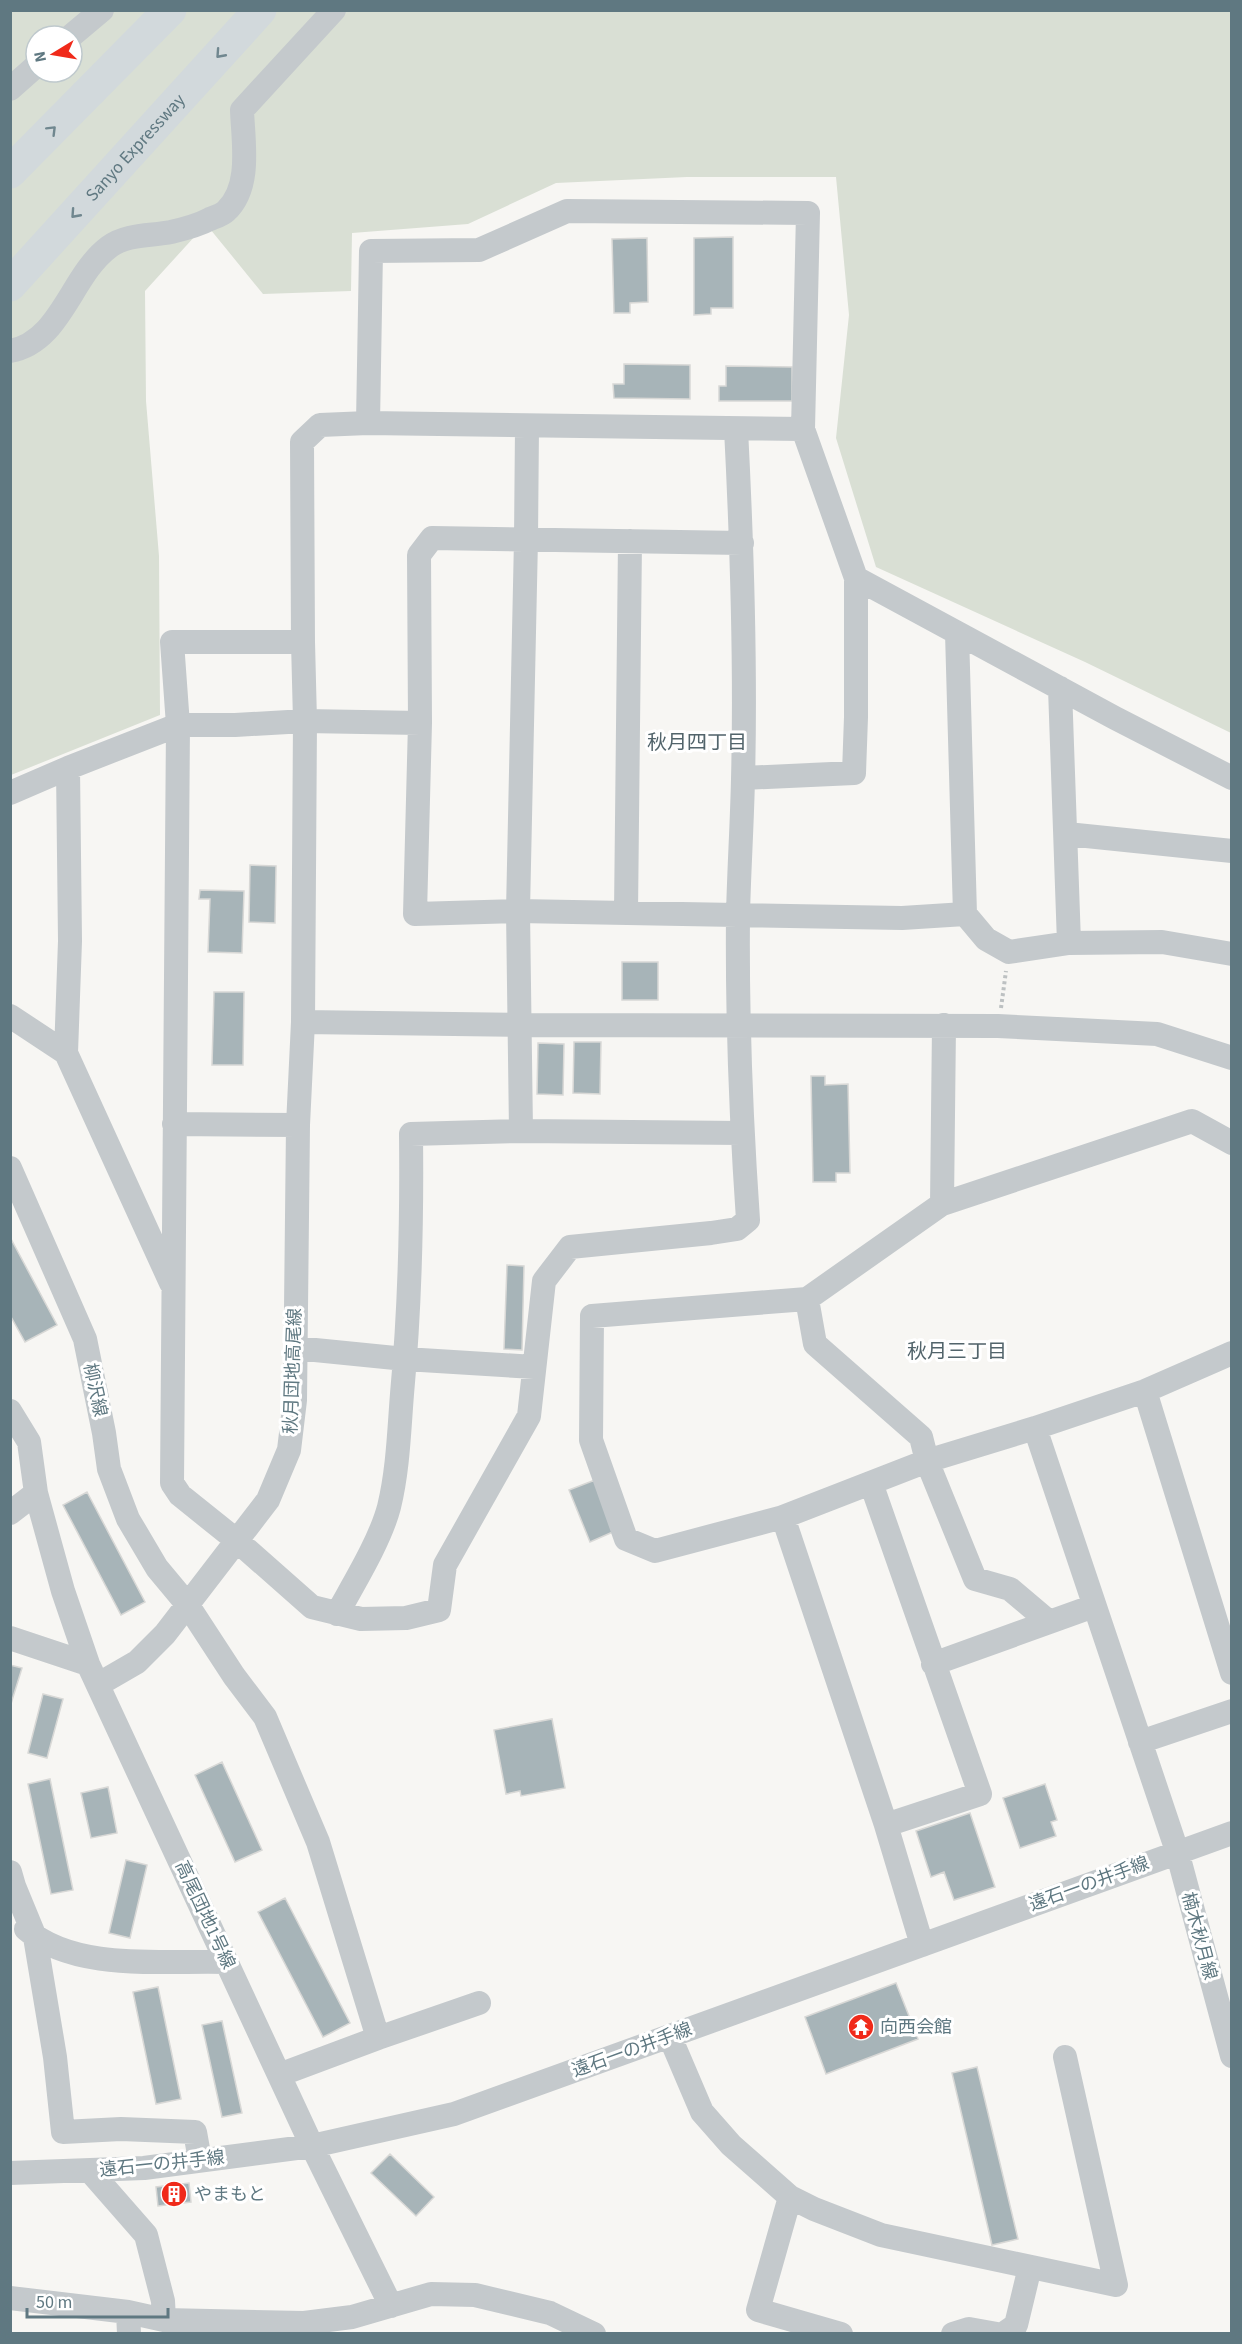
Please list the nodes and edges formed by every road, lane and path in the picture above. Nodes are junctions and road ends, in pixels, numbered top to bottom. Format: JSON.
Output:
{"nodes":[{"id":1,"x":102,"y":10,"type":"edge"},
{"id":2,"x":170,"y":10,"type":"edge"},
{"id":3,"x":260,"y":10,"type":"edge"},
{"id":4,"x":334,"y":10,"type":"edge"},
{"id":5,"x":84,"y":26,"type":"edge"},
{"id":6,"x":24,"y":77,"type":"edge"},
{"id":7,"x":10,"y":89,"type":"edge"},
{"id":8,"x":10,"y":172,"type":"edge"},
{"id":9,"x":10,"y":285,"type":"edge"},
{"id":10,"x":10,"y":351,"type":"edge"},
{"id":11,"x":368,"y":423,"type":"junction"},
{"id":12,"x":527,"y":427,"type":"junction"},
{"id":13,"x":736,"y":429,"type":"junction"},
{"id":14,"x":803,"y":429,"type":"junction"},
{"id":15,"x":526,"y":539,"type":"junction"},
{"id":16,"x":630,"y":541,"type":"junction"},
{"id":17,"x":742,"y":543,"type":"junction"},
{"id":18,"x":856,"y":578,"type":"junction"},
{"id":19,"x":957,"y":633,"type":"junction"},
{"id":20,"x":303,"y":642,"type":"junction"},
{"id":21,"x":1060,"y":688,"type":"junction"},
{"id":22,"x":305,"y":721,"type":"junction"},
{"id":23,"x":420,"y":723,"type":"junction"},
{"id":24,"x":178,"y":725,"type":"junction"},
{"id":25,"x":68,"y":768,"type":"junction"},
{"id":26,"x":1232,"y":777,"type":"edge"},
{"id":27,"x":743,"y":778,"type":"junction"},
{"id":28,"x":10,"y":793,"type":"edge"},
{"id":29,"x":1066,"y":834,"type":"junction"},
{"id":30,"x":1232,"y":851,"type":"edge"},
{"id":31,"x":518,"y":911,"type":"junction"},
{"id":32,"x":626,"y":913,"type":"junction"},
{"id":33,"x":738,"y":914,"type":"junction"},
{"id":34,"x":965,"y":914,"type":"junction"},
{"id":35,"x":1069,"y":943,"type":"junction"},
{"id":36,"x":1009,"y":952,"type":"junction"},
{"id":37,"x":1232,"y":954,"type":"edge"},
{"id":38,"x":10,"y":1016,"type":"edge"},
{"id":39,"x":303,"y":1022,"type":"junction"},
{"id":40,"x":521,"y":1025,"type":"junction"},
{"id":41,"x":944,"y":1025,"type":"junction"},
{"id":42,"x":739,"y":1026,"type":"junction"},
{"id":43,"x":998,"y":1026,"type":"junction"},
{"id":44,"x":66,"y":1053,"type":"junction"},
{"id":45,"x":1232,"y":1058,"type":"edge"},
{"id":46,"x":174,"y":1124,"type":"junction"},
{"id":47,"x":298,"y":1125,"type":"junction"},
{"id":48,"x":521,"y":1131,"type":"junction"},
{"id":49,"x":742,"y":1133,"type":"junction"},
{"id":50,"x":1232,"y":1143,"type":"edge"},
{"id":51,"x":10,"y":1168,"type":"edge"},
{"id":52,"x":942,"y":1204,"type":"junction"},
{"id":53,"x":174,"y":1291,"type":"junction"},
{"id":54,"x":807,"y":1299,"type":"junction"},
{"id":55,"x":295,"y":1348,"type":"junction"},
{"id":56,"x":1232,"y":1353,"type":"edge"},
{"id":57,"x":405,"y":1359,"type":"junction"},
{"id":58,"x":534,"y":1367,"type":"junction"},
{"id":59,"x":1144,"y":1391,"type":"junction"},
{"id":60,"x":10,"y":1411,"type":"edge"},
{"id":61,"x":1035,"y":1428,"type":"junction"},
{"id":62,"x":927,"y":1461,"type":"junction"},
{"id":63,"x":872,"y":1482,"type":"junction"},
{"id":64,"x":36,"y":1493,"type":"junction"},
{"id":65,"x":10,"y":1513,"type":"edge"},
{"id":66,"x":783,"y":1517,"type":"junction"},
{"id":67,"x":237,"y":1540,"type":"junction"},
{"id":68,"x":187,"y":1604,"type":"junction"},
{"id":69,"x":1094,"y":1606,"type":"junction"},
{"id":70,"x":337,"y":1614,"type":"junction"},
{"id":71,"x":1048,"y":1622,"type":"junction"},
{"id":72,"x":10,"y":1638,"type":"edge"},
{"id":73,"x":933,"y":1664,"type":"junction"},
{"id":74,"x":1232,"y":1673,"type":"edge"},
{"id":75,"x":93,"y":1674,"type":"junction"},
{"id":76,"x":1232,"y":1711,"type":"edge"},
{"id":77,"x":1140,"y":1742,"type":"junction"},
{"id":78,"x":886,"y":1825,"type":"junction"},
{"id":79,"x":1232,"y":1833,"type":"edge"},
{"id":80,"x":1177,"y":1851,"type":"junction"},
{"id":81,"x":10,"y":1872,"type":"edge"},
{"id":82,"x":10,"y":1915,"type":"edge"},
{"id":83,"x":35,"y":1937,"type":"junction"},
{"id":84,"x":922,"y":1946,"type":"junction"},
{"id":85,"x":226,"y":1962,"type":"junction"},
{"id":86,"x":479,"y":2002,"type":"dead end"},
{"id":87,"x":669,"y":2037,"type":"junction"},
{"id":88,"x":378,"y":2038,"type":"junction"},
{"id":89,"x":1232,"y":2056,"type":"edge"},
{"id":90,"x":1065,"y":2057,"type":"dead end"},
{"id":91,"x":279,"y":2074,"type":"junction"},
{"id":92,"x":312,"y":2146,"type":"junction"},
{"id":93,"x":200,"y":2160,"type":"junction"},
{"id":94,"x":90,"y":2171,"type":"junction"},
{"id":95,"x":10,"y":2173,"type":"edge"},
{"id":96,"x":790,"y":2197,"type":"junction"},
{"id":97,"x":1030,"y":2267,"type":"junction"},
{"id":98,"x":10,"y":2298,"type":"edge"},
{"id":99,"x":391,"y":2306,"type":"junction"},
{"id":100,"x":164,"y":2320,"type":"junction"},
{"id":101,"x":128,"y":2323,"type":"edge"},
{"id":102,"x":834,"y":2333,"type":"edge"},
{"id":103,"x":594,"y":2334,"type":"edge"},
{"id":104,"x":953,"y":2334,"type":"edge"},
{"id":105,"x":997,"y":2334,"type":"edge"},
{"id":106,"x":1003,"y":2334,"type":"edge"}],
"edges":[{"from":1,"to":5,"type":"street"},
{"from":8,"to":2,"type":"highway","one_way":true},
{"from":3,"to":9,"type":"highway","name":"Sanyo Expressway","one_way":true},
{"from":4,"to":10,"type":"street"},
{"from":6,"to":7,"type":"street"},
{"from":11,"to":12,"type":"street","name":"秋月団地高尾線"},
{"from":11,"to":14,"type":"street"},
{"from":11,"to":20,"type":"street","name":"秋月団地高尾線"},
{"from":12,"to":13,"type":"street","name":"秋月団地高尾線"},
{"from":12,"to":15,"type":"street"},
{"from":13,"to":14,"type":"street","name":"秋月団地高尾線"},
{"from":13,"to":17,"type":"street"},
{"from":14,"to":18,"type":"street"},
{"from":15,"to":16,"type":"street"},
{"from":15,"to":23,"type":"street"},
{"from":15,"to":31,"type":"street"},
{"from":16,"to":17,"type":"street"},
{"from":16,"to":32,"type":"street"},
{"from":17,"to":27,"type":"street"},
{"from":18,"to":19,"type":"street"},
{"from":18,"to":27,"type":"street"},
{"from":19,"to":21,"type":"street"},
{"from":19,"to":34,"type":"street"},
{"from":20,"to":22,"type":"street","name":"秋月団地高尾線"},
{"from":20,"to":24,"type":"street"},
{"from":21,"to":26,"type":"street"},
{"from":21,"to":29,"type":"street"},
{"from":22,"to":23,"type":"street"},
{"from":22,"to":24,"type":"street"},
{"from":22,"to":39,"type":"street","name":"秋月団地高尾線"},
{"from":23,"to":31,"type":"street"},
{"from":24,"to":25,"type":"street"},
{"from":24,"to":46,"type":"street"},
{"from":25,"to":28,"type":"street"},
{"from":25,"to":44,"type":"street"},
{"from":27,"to":33,"type":"street"},
{"from":29,"to":30,"type":"street"},
{"from":29,"to":35,"type":"street"},
{"from":31,"to":32,"type":"street"},
{"from":31,"to":40,"type":"street"},
{"from":32,"to":33,"type":"street"},
{"from":33,"to":34,"type":"street"},
{"from":33,"to":42,"type":"street"},
{"from":34,"to":36,"type":"street"},
{"from":35,"to":36,"type":"street"},
{"from":35,"to":37,"type":"street"},
{"from":36,"to":43,"type":"path"},
{"from":38,"to":44,"type":"street"},
{"from":39,"to":40,"type":"street"},
{"from":39,"to":47,"type":"street","name":"秋月団地高尾線"},
{"from":40,"to":42,"type":"street"},
{"from":40,"to":48,"type":"street"},
{"from":41,"to":42,"type":"street"},
{"from":41,"to":43,"type":"street"},
{"from":41,"to":52,"type":"street"},
{"from":42,"to":49,"type":"street"},
{"from":43,"to":45,"type":"street"},
{"from":44,"to":53,"type":"street"},
{"from":46,"to":47,"type":"street"},
{"from":46,"to":53,"type":"street"},
{"from":47,"to":55,"type":"street","name":"秋月団地高尾線"},
{"from":48,"to":49,"type":"street"},
{"from":48,"to":57,"type":"street"},
{"from":49,"to":58,"type":"street"},
{"from":50,"to":52,"type":"street"},
{"from":51,"to":68,"type":"street","name":"柳沢線"},
{"from":52,"to":54,"type":"street"},
{"from":53,"to":67,"type":"street"},
{"from":54,"to":62,"type":"street"},
{"from":54,"to":66,"type":"street"},
{"from":55,"to":57,"type":"street"},
{"from":55,"to":67,"type":"street","name":"秋月団地高尾線"},
{"from":56,"to":59,"type":"street"},
{"from":57,"to":58,"type":"street"},
{"from":57,"to":70,"type":"street"},
{"from":58,"to":70,"type":"street"},
{"from":59,"to":61,"type":"street"},
{"from":59,"to":74,"type":"street"},
{"from":60,"to":64,"type":"street","name":"高尾団地1号線"},
{"from":61,"to":62,"type":"street"},
{"from":61,"to":69,"type":"street","name":"楠木秋月線"},
{"from":62,"to":63,"type":"street"},
{"from":62,"to":71,"type":"street"},
{"from":63,"to":66,"type":"street"},
{"from":63,"to":73,"type":"street"},
{"from":64,"to":65,"type":"street"},
{"from":64,"to":75,"type":"street","name":"高尾団地1号線"},
{"from":66,"to":78,"type":"street"},
{"from":67,"to":68,"type":"street","name":"秋月団地高尾線"},
{"from":67,"to":70,"type":"street"},
{"from":68,"to":75,"type":"street","name":"秋月団地高尾線"},
{"from":68,"to":88,"type":"street","name":"柳沢線"},
{"from":69,"to":71,"type":"street"},
{"from":69,"to":77,"type":"street","name":"楠木秋月線"},
{"from":71,"to":73,"type":"street"},
{"from":72,"to":75,"type":"street"},
{"from":73,"to":78,"type":"street"},
{"from":75,"to":85,"type":"street","name":"高尾団地1号線"},
{"from":76,"to":77,"type":"street"},
{"from":77,"to":80,"type":"street","name":"楠木秋月線"},
{"from":78,"to":84,"type":"street"},
{"from":79,"to":80,"type":"street","name":"遠石一の井手線"},
{"from":80,"to":84,"type":"street","name":"遠石一の井手線"},
{"from":80,"to":89,"type":"street","name":"楠木秋月線"},
{"from":81,"to":83,"type":"street"},
{"from":82,"to":83,"type":"street"},
{"from":83,"to":85,"type":"street"},
{"from":83,"to":93,"type":"street"},
{"from":84,"to":87,"type":"street","name":"遠石一の井手線"},
{"from":85,"to":91,"type":"street","name":"高尾団地1号線"},
{"from":86,"to":88,"type":"street"},
{"from":87,"to":92,"type":"street","name":"遠石一の井手線"},
{"from":87,"to":96,"type":"street"},
{"from":88,"to":91,"type":"street"},
{"from":90,"to":97,"type":"street"},
{"from":91,"to":92,"type":"street","name":"高尾団地1号線"},
{"from":92,"to":93,"type":"street","name":"遠石一の井手線"},
{"from":92,"to":99,"type":"street","name":"高尾団地1号線"},
{"from":93,"to":94,"type":"street","name":"遠石一の井手線"},
{"from":94,"to":95,"type":"street","name":"遠石一の井手線"},
{"from":94,"to":100,"type":"street"},
{"from":96,"to":97,"type":"street"},
{"from":96,"to":102,"type":"street"},
{"from":97,"to":106,"type":"street"},
{"from":98,"to":101,"type":"street"},
{"from":99,"to":100,"type":"street"},
{"from":99,"to":103,"type":"street"},
{"from":100,"to":101,"type":"street"},
{"from":104,"to":105,"type":"street"}]}
